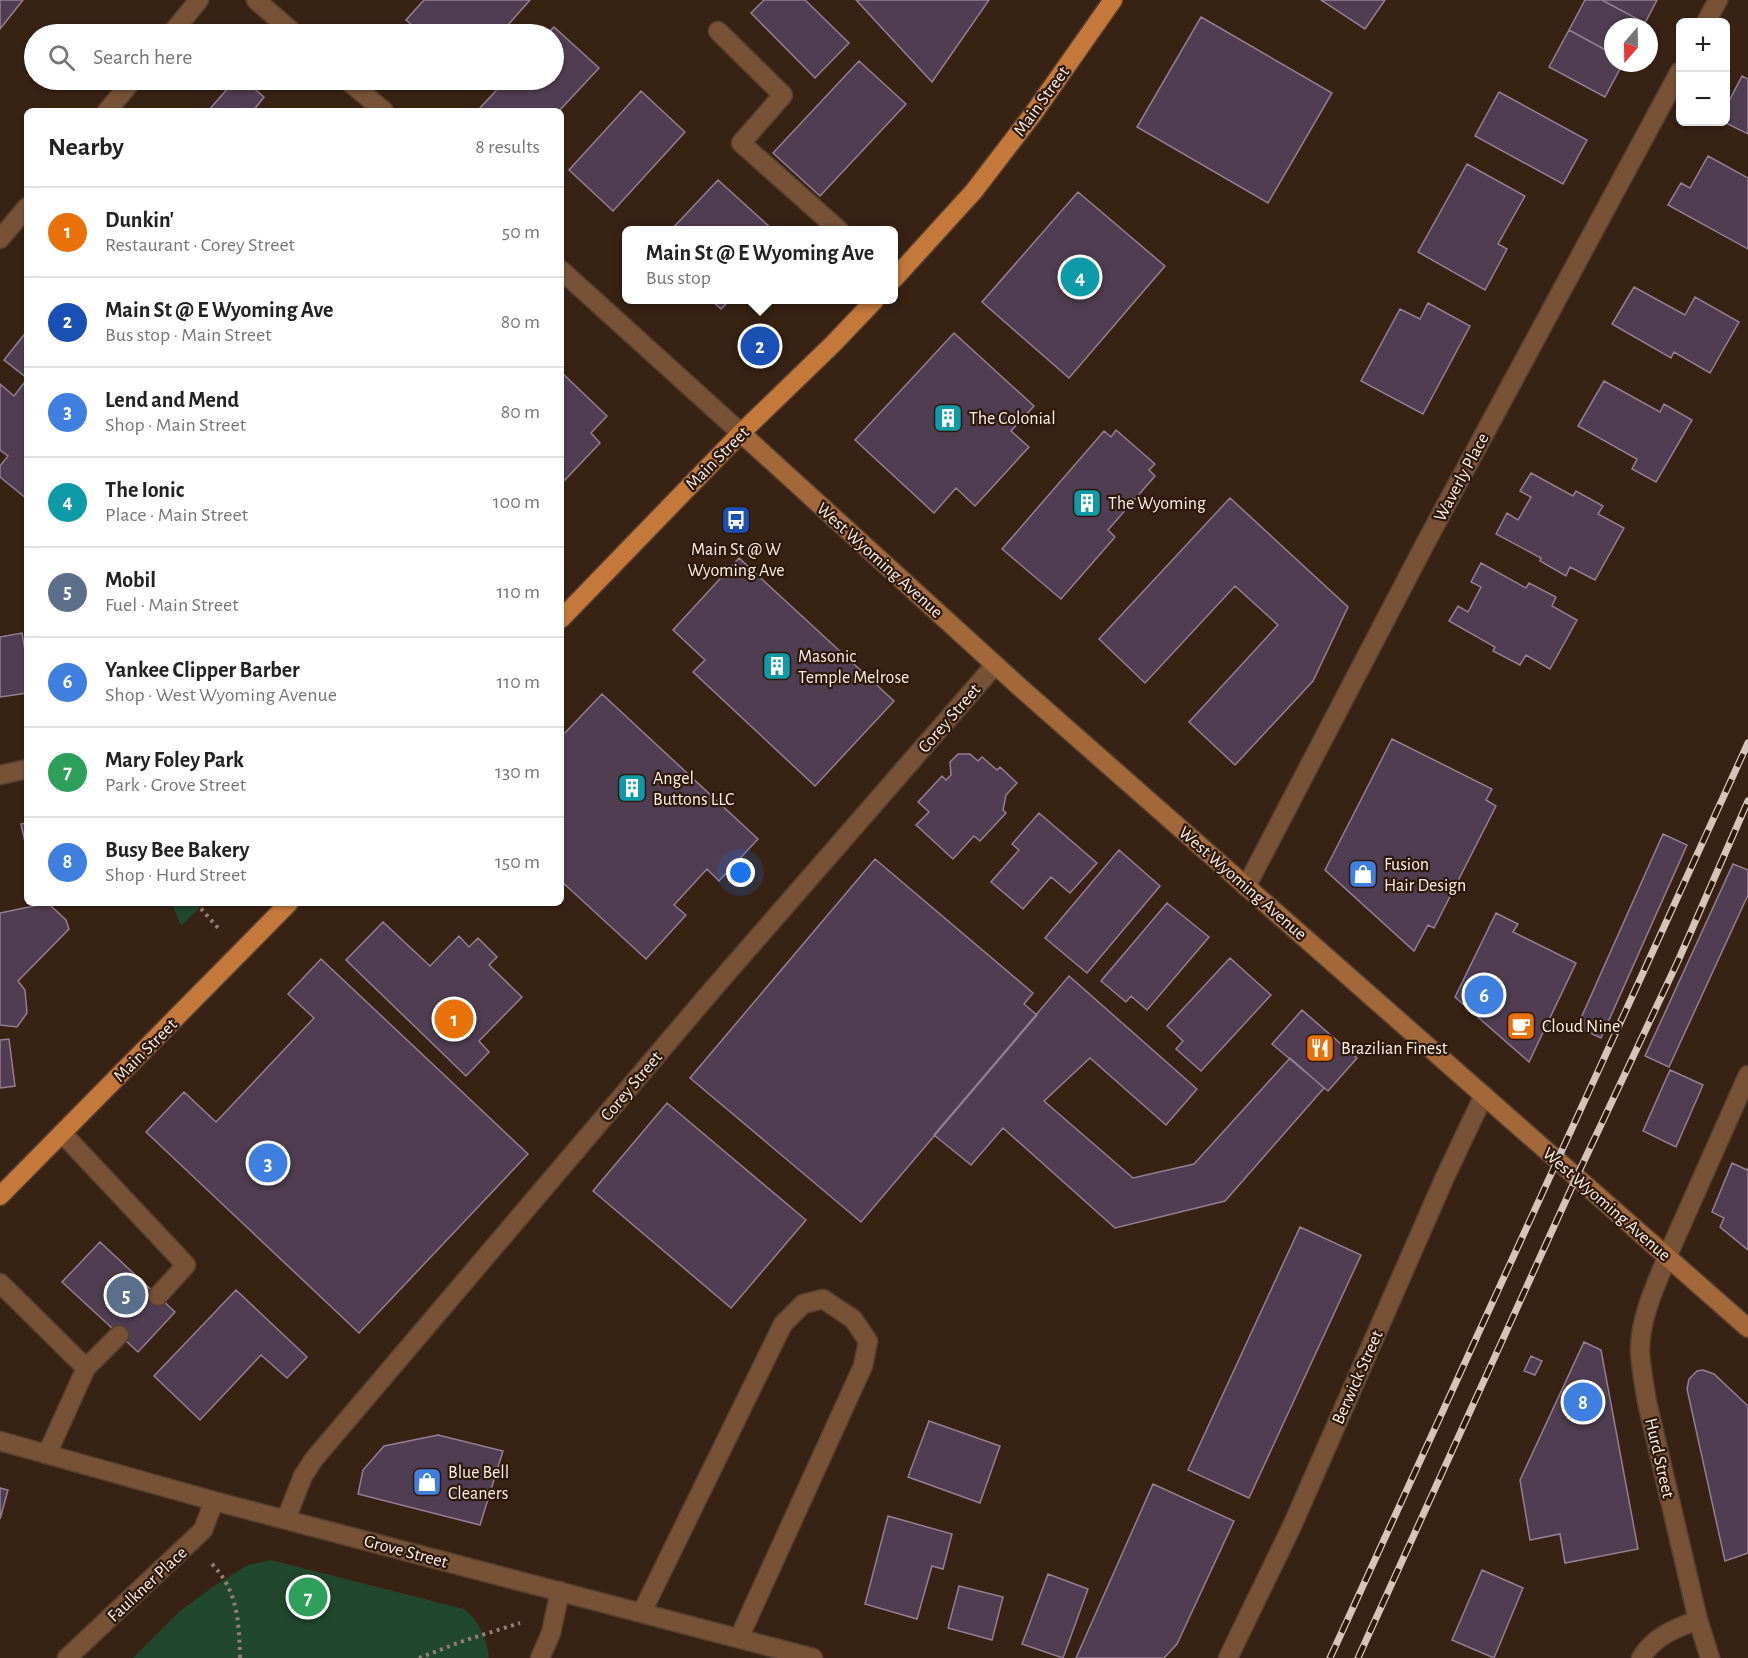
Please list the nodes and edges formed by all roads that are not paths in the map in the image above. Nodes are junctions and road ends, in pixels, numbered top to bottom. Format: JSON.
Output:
{"nodes":[{"id":1,"x":199,"y":0,"type":"edge"},
{"id":2,"x":255,"y":0,"type":"edge"},
{"id":3,"x":1113,"y":0,"type":"edge"},
{"id":4,"x":1718,"y":0,"type":"edge"},
{"id":5,"x":1708,"y":18,"type":"edge"},
{"id":6,"x":179,"y":24,"type":"edge"},
{"id":7,"x":283,"y":24,"type":"edge"},
{"id":8,"x":718,"y":31,"type":"dead end"},
{"id":9,"x":1679,"y":72,"type":"edge"},
{"id":10,"x":125,"y":90,"type":"edge"},
{"id":11,"x":359,"y":90,"type":"edge"},
{"id":12,"x":110,"y":108,"type":"edge"},
{"id":13,"x":380,"y":108,"type":"edge"},
{"id":14,"x":24,"y":211,"type":"edge"},
{"id":15,"x":833,"y":226,"type":"edge"},
{"id":16,"x":0,"y":239,"type":"edge"},
{"id":17,"x":898,"y":272,"type":"edge"},
{"id":18,"x":564,"y":273,"type":"edge"},
{"id":19,"x":871,"y":304,"type":"edge"},
{"id":20,"x":741,"y":433,"type":"junction"},
{"id":21,"x":564,"y":616,"type":"edge"},
{"id":22,"x":995,"y":665,"type":"junction"},
{"id":23,"x":24,"y":770,"type":"edge"},
{"id":24,"x":0,"y":775,"type":"edge"},
{"id":25,"x":1246,"y":886,"type":"junction"},
{"id":26,"x":286,"y":906,"type":"edge"},
{"id":27,"x":1748,"y":1075,"type":"edge"},
{"id":28,"x":1484,"y":1095,"type":"junction"},
{"id":29,"x":62,"y":1133,"type":"junction"},
{"id":30,"x":0,"y":1196,"type":"edge"},
{"id":31,"x":1667,"y":1257,"type":"junction"},
{"id":32,"x":0,"y":1283,"type":"edge"},
{"id":33,"x":158,"y":1296,"type":"dead end"},
{"id":34,"x":1748,"y":1328,"type":"edge"},
{"id":35,"x":119,"y":1335,"type":"dead end"},
{"id":36,"x":86,"y":1368,"type":"junction"},
{"id":37,"x":0,"y":1441,"type":"edge"},
{"id":38,"x":47,"y":1454,"type":"junction"},
{"id":39,"x":214,"y":1501,"type":"junction"},
{"id":40,"x":285,"y":1519,"type":"junction"},
{"id":41,"x":560,"y":1591,"type":"junction"},
{"id":42,"x":642,"y":1612,"type":"junction"},
{"id":43,"x":1698,"y":1620,"type":"junction"},
{"id":44,"x":739,"y":1638,"type":"junction"},
{"id":45,"x":67,"y":1658,"type":"edge"},
{"id":46,"x":540,"y":1658,"type":"edge"},
{"id":47,"x":813,"y":1658,"type":"edge"},
{"id":48,"x":1228,"y":1658,"type":"edge"},
{"id":49,"x":1641,"y":1658,"type":"edge"},
{"id":50,"x":1710,"y":1658,"type":"edge"}],
"edges":[{"from":1,"to":6,"type":"street"},
{"from":2,"to":7,"type":"street"},
{"from":3,"to":17,"type":"main road","name":"Main Street"},
{"from":4,"to":5,"type":"street"},
{"from":8,"to":15,"type":"street"},
{"from":9,"to":25,"type":"street","name":"Waverly Place"},
{"from":10,"to":12,"type":"street"},
{"from":11,"to":13,"type":"street"},
{"from":14,"to":16,"type":"street"},
{"from":18,"to":20,"type":"street"},
{"from":19,"to":20,"type":"main road","name":"Main Street"},
{"from":20,"to":21,"type":"main road","name":"Main Street"},
{"from":20,"to":22,"type":"main road","name":"West Wyoming Avenue"},
{"from":22,"to":25,"type":"main road","name":"West Wyoming Avenue"},
{"from":22,"to":40,"type":"street","name":"Corey Street"},
{"from":23,"to":24,"type":"street"},
{"from":25,"to":28,"type":"main road","name":"West Wyoming Avenue"},
{"from":26,"to":29,"type":"main road","name":"Main Street"},
{"from":27,"to":31,"type":"street","name":"Hurd Street"},
{"from":28,"to":31,"type":"main road","name":"West Wyoming Avenue"},
{"from":28,"to":48,"type":"street","name":"Berwick Street"},
{"from":29,"to":30,"type":"main road","name":"Main Street"},
{"from":29,"to":33,"type":"street"},
{"from":31,"to":34,"type":"main road","name":"West Wyoming Avenue"},
{"from":31,"to":43,"type":"street","name":"Hurd Street"},
{"from":32,"to":36,"type":"street"},
{"from":35,"to":36,"type":"street"},
{"from":36,"to":38,"type":"street"},
{"from":37,"to":38,"type":"street","name":"Grove Street"},
{"from":38,"to":39,"type":"street","name":"Grove Street"},
{"from":39,"to":40,"type":"street","name":"Grove Street"},
{"from":39,"to":45,"type":"street","name":"Faulkner Place"},
{"from":40,"to":41,"type":"street","name":"Grove Street"},
{"from":41,"to":42,"type":"street","name":"Grove Street"},
{"from":41,"to":46,"type":"street"},
{"from":42,"to":44,"type":"street","name":"Grove Street"},
{"from":42,"to":44,"type":"street"},
{"from":43,"to":49,"type":"street"},
{"from":43,"to":50,"type":"street","name":"Hurd Street"},
{"from":44,"to":47,"type":"street","name":"Grove Street"}]}
